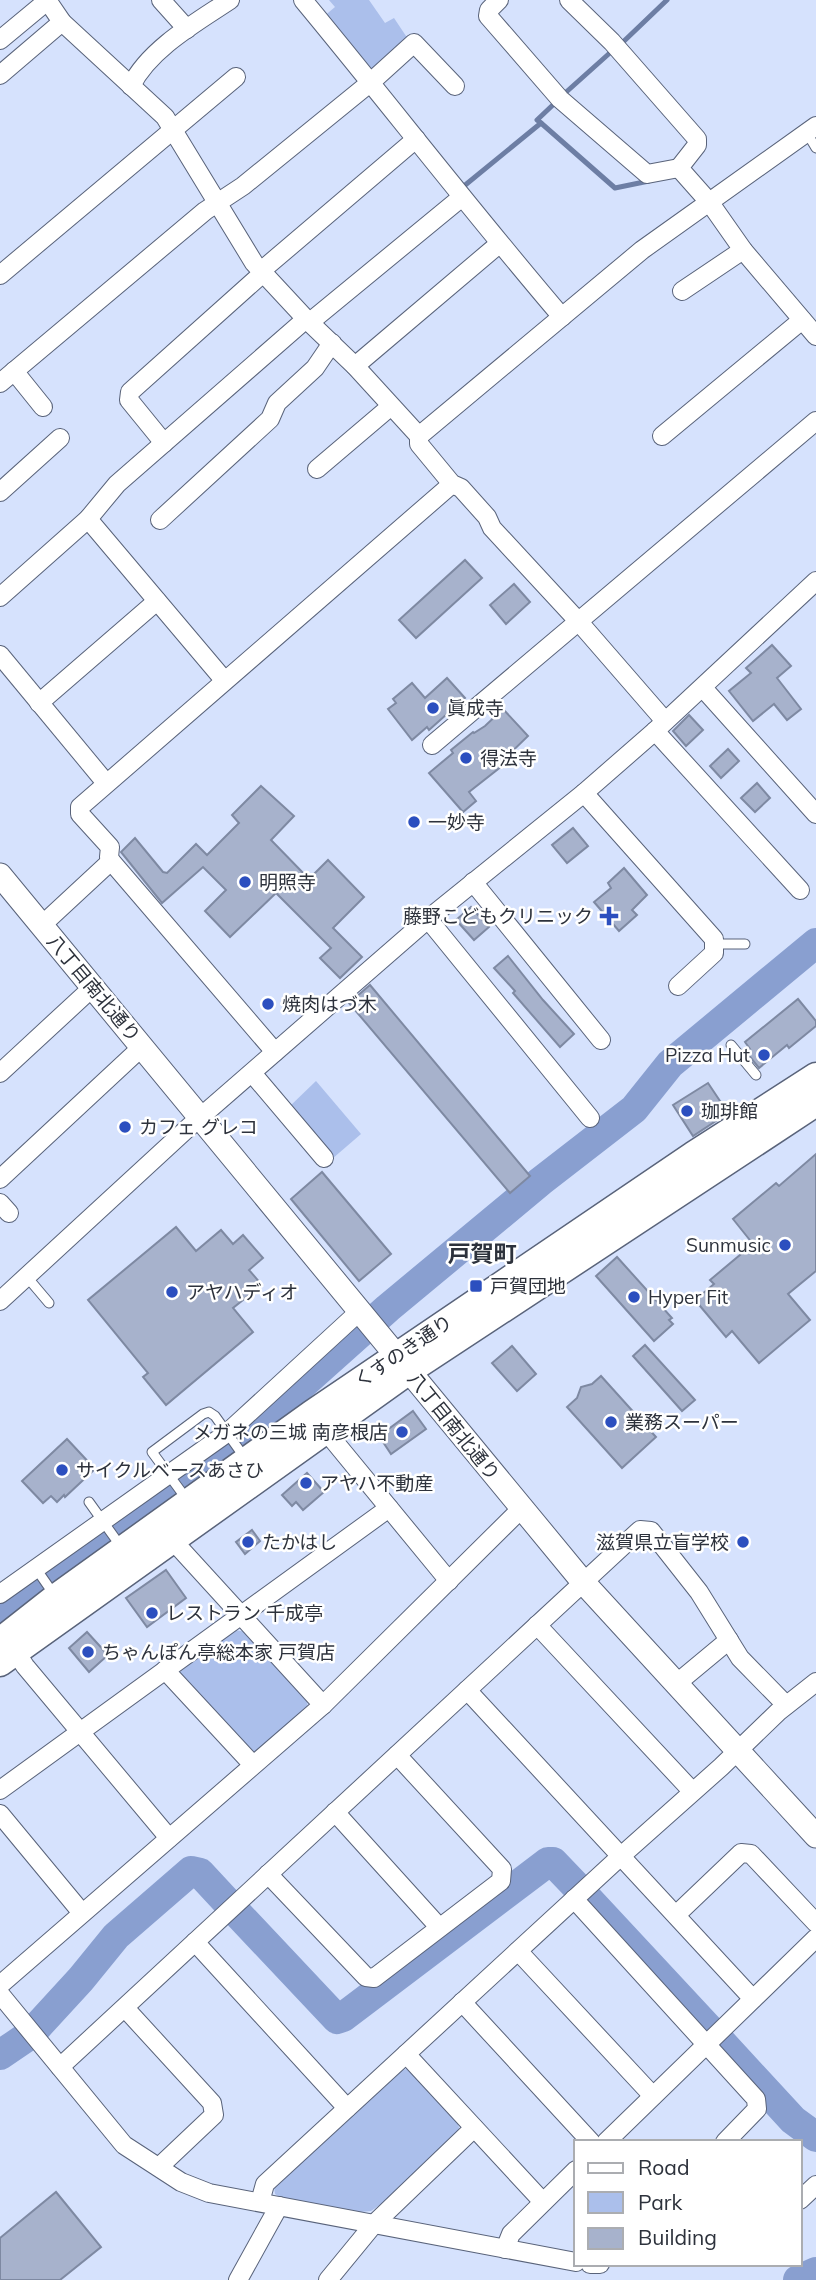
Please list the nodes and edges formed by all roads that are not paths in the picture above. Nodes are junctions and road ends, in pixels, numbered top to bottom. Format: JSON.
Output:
{"nodes":[{"id":1,"x":47,"y":0,"type":"edge"},
{"id":2,"x":161,"y":0,"type":"edge"},
{"id":3,"x":230,"y":0,"type":"edge"},
{"id":4,"x":303,"y":0,"type":"edge"},
{"id":5,"x":499,"y":0,"type":"edge"},
{"id":6,"x":569,"y":0,"type":"edge"},
{"id":7,"x":62,"y":22,"type":"junction"},
{"id":8,"x":187,"y":29,"type":"junction"},
{"id":9,"x":0,"y":40,"type":"edge"},
{"id":10,"x":0,"y":75,"type":"edge"},
{"id":11,"x":236,"y":77,"type":"dead end"},
{"id":12,"x":371,"y":82,"type":"junction"},
{"id":13,"x":131,"y":86,"type":"junction"},
{"id":14,"x":454,"y":86,"type":"dead end"},
{"id":15,"x":173,"y":129,"type":"junction"},
{"id":16,"x":813,"y":136,"type":"edge"},
{"id":17,"x":416,"y":139,"type":"junction"},
{"id":18,"x":678,"y":168,"type":"junction"},
{"id":19,"x":462,"y":197,"type":"junction"},
{"id":20,"x":216,"y":203,"type":"junction"},
{"id":21,"x":710,"y":203,"type":"junction"},
{"id":22,"x":499,"y":244,"type":"junction"},
{"id":23,"x":743,"y":250,"type":"junction"},
{"id":24,"x":262,"y":272,"type":"junction"},
{"id":25,"x":0,"y":275,"type":"edge"},
{"id":26,"x":682,"y":291,"type":"dead end"},
{"id":27,"x":562,"y":317,"type":"junction"},
{"id":28,"x":802,"y":320,"type":"junction"},
{"id":29,"x":308,"y":321,"type":"junction"},
{"id":30,"x":816,"y":336,"type":"edge"},
{"id":31,"x":332,"y":343,"type":"junction"},
{"id":32,"x":355,"y":366,"type":"junction"},
{"id":33,"x":7,"y":377,"type":"edge"},
{"id":34,"x":43,"y":407,"type":"dead end"},
{"id":35,"x":390,"y":407,"type":"junction"},
{"id":36,"x":816,"y":421,"type":"edge"},
{"id":37,"x":419,"y":436,"type":"junction"},
{"id":38,"x":662,"y":436,"type":"dead end"},
{"id":39,"x":60,"y":439,"type":"dead end"},
{"id":40,"x":164,"y":443,"type":"junction"},
{"id":41,"x":317,"y":469,"type":"dead end"},
{"id":42,"x":452,"y":484,"type":"junction"},
{"id":43,"x":0,"y":492,"type":"edge"},
{"id":44,"x":88,"y":519,"type":"junction"},
{"id":45,"x":160,"y":520,"type":"dead end"},
{"id":46,"x":816,"y":581,"type":"edge"},
{"id":47,"x":0,"y":597,"type":"edge"},
{"id":48,"x":157,"y":601,"type":"junction"},
{"id":49,"x":579,"y":622,"type":"junction"},
{"id":50,"x":0,"y":655,"type":"edge"},
{"id":51,"x":224,"y":680,"type":"junction"},
{"id":52,"x":702,"y":688,"type":"junction"},
{"id":53,"x":39,"y":703,"type":"junction"},
{"id":54,"x":660,"y":726,"type":"junction"},
{"id":55,"x":432,"y":745,"type":"dead end"},
{"id":56,"x":106,"y":783,"type":"junction"},
{"id":57,"x":584,"y":793,"type":"junction"},
{"id":58,"x":816,"y":814,"type":"edge"},
{"id":59,"x":111,"y":861,"type":"junction"},
{"id":60,"x":0,"y":875,"type":"edge"},
{"id":61,"x":473,"y":882,"type":"junction"},
{"id":62,"x":800,"y":890,"type":"dead end"},
{"id":63,"x":428,"y":919,"type":"junction"},
{"id":64,"x":41,"y":925,"type":"junction"},
{"id":65,"x":714,"y":944,"type":"junction"},
{"id":66,"x":745,"y":944,"type":"dead end"},
{"id":67,"x":678,"y":986,"type":"dead end"},
{"id":68,"x":93,"y":987,"type":"junction"},
{"id":69,"x":601,"y":1040,"type":"dead end"},
{"id":70,"x":731,"y":1045,"type":"dead end"},
{"id":71,"x":143,"y":1046,"type":"junction"},
{"id":72,"x":275,"y":1052,"type":"junction"},
{"id":73,"x":0,"y":1073,"type":"edge"},
{"id":74,"x":251,"y":1073,"type":"junction"},
{"id":75,"x":756,"y":1075,"type":"dead end"},
{"id":76,"x":816,"y":1076,"type":"edge"},
{"id":77,"x":816,"y":1103,"type":"edge"},
{"id":78,"x":202,"y":1117,"type":"junction"},
{"id":79,"x":590,"y":1118,"type":"dead end"},
{"id":80,"x":324,"y":1158,"type":"dead end"},
{"id":81,"x":0,"y":1179,"type":"edge"},
{"id":82,"x":27,"y":1277,"type":"junction"},
{"id":83,"x":0,"y":1301,"type":"edge"},
{"id":84,"x":49,"y":1303,"type":"dead end"},
{"id":85,"x":367,"y":1319,"type":"junction"},
{"id":86,"x":402,"y":1363,"type":"junction"},
{"id":87,"x":318,"y":1422,"type":"junction"},
{"id":88,"x":229,"y":1436,"type":"junction"},
{"id":89,"x":243,"y":1454,"type":"junction"},
{"id":90,"x":171,"y":1477,"type":"junction"},
{"id":91,"x":185,"y":1497,"type":"junction"},
{"id":92,"x":89,"y":1502,"type":"dead end"},
{"id":93,"x":389,"y":1508,"type":"junction"},
{"id":94,"x":521,"y":1509,"type":"junction"},
{"id":95,"x":105,"y":1524,"type":"junction"},
{"id":96,"x":166,"y":1532,"type":"junction"},
{"id":97,"x":119,"y":1544,"type":"junction"},
{"id":98,"x":38,"y":1572,"type":"junction"},
{"id":99,"x":449,"y":1581,"type":"junction"},
{"id":100,"x":583,"y":1583,"type":"junction"},
{"id":101,"x":52,"y":1591,"type":"junction"},
{"id":102,"x":0,"y":1594,"type":"edge"},
{"id":103,"x":241,"y":1615,"type":"junction"},
{"id":104,"x":537,"y":1625,"type":"junction"},
{"id":105,"x":729,"y":1640,"type":"junction"},
{"id":106,"x":4,"y":1644,"type":"edge"},
{"id":107,"x":165,"y":1670,"type":"junction"},
{"id":108,"x":816,"y":1682,"type":"edge"},
{"id":109,"x":676,"y":1684,"type":"junction"},
{"id":110,"x":467,"y":1690,"type":"junction"},
{"id":111,"x":323,"y":1705,"type":"junction"},
{"id":112,"x":786,"y":1705,"type":"junction"},
{"id":113,"x":80,"y":1732,"type":"junction"},
{"id":114,"x":737,"y":1750,"type":"junction"},
{"id":115,"x":397,"y":1755,"type":"junction"},
{"id":116,"x":253,"y":1765,"type":"junction"},
{"id":117,"x":0,"y":1790,"type":"edge"},
{"id":118,"x":692,"y":1791,"type":"junction"},
{"id":119,"x":335,"y":1812,"type":"junction"},
{"id":120,"x":0,"y":1814,"type":"edge"},
{"id":121,"x":816,"y":1836,"type":"edge"},
{"id":122,"x":169,"y":1838,"type":"junction"},
{"id":123,"x":621,"y":1856,"type":"junction"},
{"id":124,"x":268,"y":1874,"type":"junction"},
{"id":125,"x":574,"y":1899,"type":"junction"},
{"id":126,"x":82,"y":1913,"type":"junction"},
{"id":127,"x":676,"y":1915,"type":"junction"},
{"id":128,"x":816,"y":1923,"type":"edge"},
{"id":129,"x":439,"y":1927,"type":"junction"},
{"id":130,"x":816,"y":1938,"type":"edge"},
{"id":131,"x":195,"y":1942,"type":"junction"},
{"id":132,"x":518,"y":1951,"type":"junction"},
{"id":133,"x":0,"y":1985,"type":"edge"},
{"id":134,"x":0,"y":1994,"type":"edge"},
{"id":135,"x":753,"y":1998,"type":"junction"},
{"id":136,"x":462,"y":2002,"type":"junction"},
{"id":137,"x":125,"y":2008,"type":"junction"},
{"id":138,"x":707,"y":2044,"type":"junction"},
{"id":139,"x":406,"y":2054,"type":"junction"},
{"id":140,"x":60,"y":2067,"type":"junction"},
{"id":141,"x":653,"y":2096,"type":"junction"},
{"id":142,"x":347,"y":2108,"type":"junction"},
{"id":143,"x":474,"y":2128,"type":"junction"},
{"id":144,"x":589,"y":2140,"type":"edge"},
{"id":145,"x":608,"y":2140,"type":"edge"},
{"id":146,"x":727,"y":2140,"type":"edge"},
{"id":147,"x":159,"y":2167,"type":"junction"},
{"id":148,"x":574,"y":2172,"type":"edge"},
{"id":149,"x":816,"y":2186,"type":"edge"},
{"id":150,"x":802,"y":2198,"type":"edge"},
{"id":151,"x":260,"y":2202,"type":"junction"},
{"id":152,"x":543,"y":2202,"type":"junction"},
{"id":153,"x":279,"y":2206,"type":"junction"},
{"id":154,"x":374,"y":2224,"type":"junction"},
{"id":155,"x":505,"y":2249,"type":"junction"},
{"id":156,"x":574,"y":2262,"type":"edge"},
{"id":157,"x":239,"y":2280,"type":"edge"},
{"id":158,"x":328,"y":2280,"type":"edge"}],
"edges":[{"from":1,"to":7,"type":"street"},
{"from":1,"to":9,"type":"street"},
{"from":2,"to":8,"type":"street"},
{"from":3,"to":8,"type":"street"},
{"from":4,"to":12,"type":"street"},
{"from":5,"to":18,"type":"street"},
{"from":6,"to":18,"type":"street"},
{"from":7,"to":10,"type":"street"},
{"from":7,"to":13,"type":"street"},
{"from":8,"to":13,"type":"street"},
{"from":11,"to":15,"type":"street"},
{"from":12,"to":14,"type":"street"},
{"from":12,"to":17,"type":"street"},
{"from":12,"to":20,"type":"street"},
{"from":13,"to":15,"type":"street"},
{"from":15,"to":20,"type":"street"},
{"from":15,"to":25,"type":"street"},
{"from":16,"to":21,"type":"street"},
{"from":17,"to":19,"type":"street"},
{"from":17,"to":24,"type":"street"},
{"from":18,"to":21,"type":"street"},
{"from":19,"to":22,"type":"street"},
{"from":19,"to":29,"type":"street"},
{"from":20,"to":24,"type":"street"},
{"from":20,"to":33,"type":"street"},
{"from":21,"to":23,"type":"street"},
{"from":21,"to":27,"type":"street"},
{"from":22,"to":27,"type":"street"},
{"from":22,"to":32,"type":"street"},
{"from":23,"to":26,"type":"street"},
{"from":23,"to":28,"type":"street"},
{"from":24,"to":29,"type":"street"},
{"from":24,"to":40,"type":"street"},
{"from":27,"to":37,"type":"street"},
{"from":28,"to":30,"type":"street"},
{"from":28,"to":38,"type":"street"},
{"from":29,"to":31,"type":"street"},
{"from":29,"to":40,"type":"street"},
{"from":31,"to":32,"type":"street"},
{"from":31,"to":45,"type":"street"},
{"from":32,"to":35,"type":"street"},
{"from":33,"to":34,"type":"street"},
{"from":35,"to":37,"type":"street"},
{"from":35,"to":41,"type":"street"},
{"from":36,"to":49,"type":"street"},
{"from":37,"to":42,"type":"street"},
{"from":39,"to":43,"type":"street"},
{"from":40,"to":44,"type":"street"},
{"from":42,"to":49,"type":"street"},
{"from":42,"to":51,"type":"street"},
{"from":44,"to":47,"type":"street"},
{"from":44,"to":48,"type":"street"},
{"from":46,"to":52,"type":"street"},
{"from":48,"to":51,"type":"street"},
{"from":48,"to":53,"type":"street"},
{"from":49,"to":54,"type":"street"},
{"from":49,"to":55,"type":"street"},
{"from":50,"to":53,"type":"street"},
{"from":51,"to":56,"type":"street"},
{"from":52,"to":54,"type":"street"},
{"from":52,"to":58,"type":"street"},
{"from":53,"to":56,"type":"street"},
{"from":54,"to":57,"type":"street"},
{"from":54,"to":62,"type":"street"},
{"from":56,"to":59,"type":"street"},
{"from":57,"to":61,"type":"street"},
{"from":57,"to":65,"type":"street"},
{"from":59,"to":64,"type":"street"},
{"from":59,"to":72,"type":"street"},
{"from":60,"to":64,"type":"street","name":"八丁目南北通り"},
{"from":61,"to":63,"type":"street"},
{"from":61,"to":69,"type":"street"},
{"from":63,"to":72,"type":"street"},
{"from":63,"to":79,"type":"street"},
{"from":64,"to":68,"type":"street","name":"八丁目南北通り"},
{"from":65,"to":66,"type":"lane"},
{"from":65,"to":67,"type":"street"},
{"from":68,"to":71,"type":"street","name":"八丁目南北通り"},
{"from":68,"to":73,"type":"street"},
{"from":70,"to":75,"type":"lane"},
{"from":71,"to":78,"type":"street","name":"八丁目南北通り"},
{"from":71,"to":81,"type":"street"},
{"from":72,"to":74,"type":"street"},
{"from":74,"to":78,"type":"street"},
{"from":74,"to":80,"type":"street"},
{"from":76,"to":86,"type":"main road","name":"くすのき通り"},
{"from":77,"to":86,"type":"main road","name":"くすのき通り"},
{"from":78,"to":82,"type":"street"},
{"from":78,"to":85,"type":"street","name":"八丁目南北通り"},
{"from":82,"to":83,"type":"street"},
{"from":82,"to":84,"type":"lane"},
{"from":85,"to":86,"type":"street","name":"八丁目南北通り"},
{"from":85,"to":88,"type":"street"},
{"from":86,"to":87,"type":"main road","name":"くすのき通り"},
{"from":86,"to":94,"type":"street","name":"八丁目南北通り"},
{"from":87,"to":89,"type":"main road","name":"くすのき通り"},
{"from":87,"to":93,"type":"street"},
{"from":87,"to":96,"type":"main road","name":"くすのき通り"},
{"from":88,"to":89,"type":"lane"},
{"from":88,"to":90,"type":"street"},
{"from":88,"to":90,"type":"lane"},
{"from":89,"to":91,"type":"main road","name":"くすのき通り"},
{"from":90,"to":91,"type":"lane"},
{"from":90,"to":95,"type":"street"},
{"from":91,"to":96,"type":"main road","name":"くすのき通り"},
{"from":92,"to":95,"type":"lane"},
{"from":93,"to":99,"type":"street"},
{"from":93,"to":103,"type":"street"},
{"from":94,"to":99,"type":"street"},
{"from":94,"to":100,"type":"street","name":"八丁目南北通り"},
{"from":95,"to":97,"type":"lane"},
{"from":95,"to":98,"type":"street"},
{"from":96,"to":97,"type":"main road","name":"くすのき通り"},
{"from":96,"to":103,"type":"street"},
{"from":96,"to":106,"type":"main road","name":"くすのき通り"},
{"from":97,"to":101,"type":"main road","name":"くすのき通り"},
{"from":98,"to":101,"type":"lane"},
{"from":98,"to":102,"type":"street"},
{"from":99,"to":111,"type":"street"},
{"from":100,"to":104,"type":"street"},
{"from":100,"to":105,"type":"street"},
{"from":100,"to":109,"type":"street","name":"八丁目南北通り"},
{"from":101,"to":106,"type":"main road","name":"くすのき通り"},
{"from":103,"to":107,"type":"street"},
{"from":103,"to":111,"type":"street"},
{"from":104,"to":110,"type":"street"},
{"from":104,"to":118,"type":"street"},
{"from":105,"to":109,"type":"street"},
{"from":105,"to":112,"type":"street"},
{"from":106,"to":113,"type":"street"},
{"from":107,"to":113,"type":"street"},
{"from":107,"to":116,"type":"street"},
{"from":108,"to":112,"type":"street"},
{"from":109,"to":114,"type":"street","name":"八丁目南北通り"},
{"from":110,"to":115,"type":"street"},
{"from":110,"to":123,"type":"street"},
{"from":111,"to":116,"type":"street"},
{"from":112,"to":114,"type":"street"},
{"from":113,"to":117,"type":"street"},
{"from":113,"to":122,"type":"street"},
{"from":114,"to":118,"type":"street"},
{"from":114,"to":121,"type":"street","name":"八丁目南北通り"},
{"from":115,"to":119,"type":"street"},
{"from":115,"to":129,"type":"street"},
{"from":116,"to":122,"type":"street"},
{"from":118,"to":123,"type":"street"},
{"from":119,"to":124,"type":"street"},
{"from":119,"to":129,"type":"street"},
{"from":120,"to":126,"type":"street"},
{"from":122,"to":126,"type":"street"},
{"from":123,"to":125,"type":"street"},
{"from":123,"to":127,"type":"street"},
{"from":124,"to":129,"type":"street"},
{"from":124,"to":131,"type":"street"},
{"from":125,"to":132,"type":"street"},
{"from":125,"to":138,"type":"street"},
{"from":126,"to":133,"type":"street"},
{"from":127,"to":128,"type":"street"},
{"from":127,"to":135,"type":"street"},
{"from":130,"to":135,"type":"street"},
{"from":131,"to":137,"type":"street"},
{"from":131,"to":142,"type":"street"},
{"from":132,"to":136,"type":"street"},
{"from":132,"to":141,"type":"street"},
{"from":134,"to":140,"type":"street"},
{"from":135,"to":138,"type":"street"},
{"from":136,"to":139,"type":"street"},
{"from":136,"to":144,"type":"street"},
{"from":137,"to":140,"type":"street"},
{"from":137,"to":147,"type":"street"},
{"from":138,"to":141,"type":"street"},
{"from":138,"to":146,"type":"street"},
{"from":139,"to":142,"type":"street"},
{"from":139,"to":143,"type":"street"},
{"from":140,"to":147,"type":"street"},
{"from":141,"to":145,"type":"street"},
{"from":142,"to":151,"type":"street"},
{"from":143,"to":152,"type":"street"},
{"from":143,"to":154,"type":"street"},
{"from":147,"to":151,"type":"street"},
{"from":148,"to":152,"type":"street"},
{"from":149,"to":150,"type":"street"},
{"from":151,"to":153,"type":"street"},
{"from":152,"to":155,"type":"street"},
{"from":153,"to":154,"type":"street"},
{"from":153,"to":157,"type":"street"},
{"from":154,"to":155,"type":"street"},
{"from":154,"to":158,"type":"street"},
{"from":155,"to":156,"type":"street"}]}
